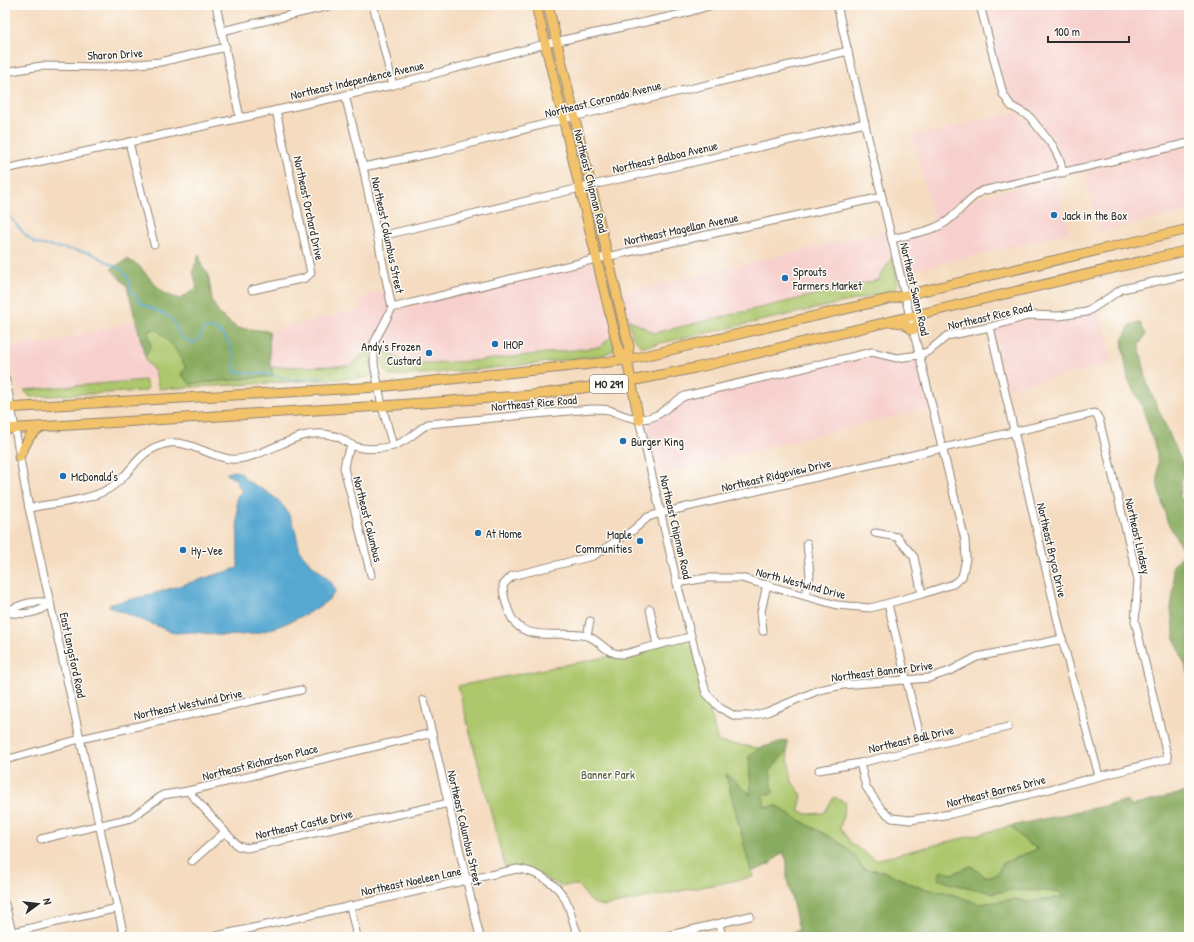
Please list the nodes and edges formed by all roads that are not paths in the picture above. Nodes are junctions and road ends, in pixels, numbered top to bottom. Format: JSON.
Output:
{"nodes":[{"id":1,"x":216,"y":5,"type":"edge"},
{"id":2,"x":293,"y":5,"type":"edge"},
{"id":3,"x":334,"y":5,"type":"edge"},
{"id":4,"x":373,"y":5,"type":"edge"},
{"id":5,"x":536,"y":5,"type":"edge"},
{"id":6,"x":548,"y":5,"type":"edge"},
{"id":7,"x":712,"y":5,"type":"edge"},
{"id":8,"x":837,"y":5,"type":"edge"},
{"id":9,"x":980,"y":5,"type":"edge"},
{"id":10,"x":295,"y":14,"type":"junction"},
{"id":11,"x":222,"y":31,"type":"junction"},
{"id":12,"x":557,"y":41,"type":"junction"},
{"id":13,"x":545,"y":44,"type":"junction"},
{"id":14,"x":226,"y":47,"type":"junction"},
{"id":15,"x":848,"y":51,"type":"junction"},
{"id":16,"x":5,"y":72,"type":"edge"},
{"id":17,"x":392,"y":85,"type":"junction"},
{"id":18,"x":345,"y":95,"type":"junction"},
{"id":19,"x":276,"y":110,"type":"junction"},
{"id":20,"x":574,"y":117,"type":"junction"},
{"id":21,"x":240,"y":118,"type":"junction"},
{"id":22,"x":564,"y":119,"type":"junction"},
{"id":23,"x":864,"y":123,"type":"junction"},
{"id":24,"x":129,"y":142,"type":"junction"},
{"id":25,"x":1189,"y":144,"type":"edge"},
{"id":26,"x":363,"y":167,"type":"junction"},
{"id":27,"x":5,"y":169,"type":"edge"},
{"id":28,"x":1063,"y":173,"type":"junction"},
{"id":29,"x":590,"y":185,"type":"junction"},
{"id":30,"x":580,"y":188,"type":"junction"},
{"id":31,"x":882,"y":197,"type":"junction"},
{"id":32,"x":1189,"y":229,"type":"edge"},
{"id":33,"x":377,"y":237,"type":"junction"},
{"id":34,"x":892,"y":239,"type":"junction"},
{"id":35,"x":154,"y":244,"type":"dead end"},
{"id":36,"x":1189,"y":250,"type":"edge"},
{"id":37,"x":607,"y":256,"type":"junction"},
{"id":38,"x":598,"y":258,"type":"junction"},
{"id":39,"x":1189,"y":274,"type":"edge"},
{"id":40,"x":252,"y":290,"type":"dead end"},
{"id":41,"x":905,"y":296,"type":"junction"},
{"id":42,"x":618,"y":300,"type":"junction"},
{"id":43,"x":608,"y":304,"type":"junction"},
{"id":44,"x":392,"y":308,"type":"junction"},
{"id":45,"x":924,"y":313,"type":"junction"},
{"id":46,"x":910,"y":317,"type":"junction"},
{"id":47,"x":891,"y":321,"type":"junction"},
{"id":48,"x":990,"y":327,"type":"junction"},
{"id":49,"x":913,"y":330,"type":"junction"},
{"id":50,"x":920,"y":355,"type":"junction"},
{"id":51,"x":627,"y":360,"type":"junction"},
{"id":52,"x":5,"y":377,"type":"edge"},
{"id":53,"x":631,"y":381,"type":"junction"},
{"id":54,"x":378,"y":387,"type":"junction"},
{"id":55,"x":382,"y":406,"type":"junction"},
{"id":56,"x":8,"y":407,"type":"edge"},
{"id":57,"x":1095,"y":413,"type":"joint"},
{"id":58,"x":5,"y":415,"type":"edge"},
{"id":59,"x":639,"y":420,"type":"junction"},
{"id":60,"x":41,"y":426,"type":"junction"},
{"id":61,"x":5,"y":428,"type":"edge"},
{"id":62,"x":16,"y":428,"type":"junction"},
{"id":63,"x":1013,"y":433,"type":"junction"},
{"id":64,"x":352,"y":445,"type":"junction"},
{"id":65,"x":393,"y":446,"type":"junction"},
{"id":66,"x":942,"y":448,"type":"junction"},
{"id":67,"x":19,"y":457,"type":"junction"},
{"id":68,"x":28,"y":508,"type":"junction"},
{"id":69,"x":661,"y":513,"type":"junction"},
{"id":70,"x":875,"y":533,"type":"dead end"},
{"id":71,"x":807,"y":543,"type":"dead end"},
{"id":72,"x":371,"y":575,"type":"dead end"},
{"id":73,"x":962,"y":577,"type":"joint"},
{"id":74,"x":677,"y":583,"type":"junction"},
{"id":75,"x":767,"y":584,"type":"junction"},
{"id":76,"x":922,"y":594,"type":"junction"},
{"id":77,"x":805,"y":595,"type":"junction"},
{"id":78,"x":50,"y":603,"type":"junction"},
{"id":79,"x":888,"y":604,"type":"junction"},
{"id":80,"x":650,"y":609,"type":"dead end"},
{"id":81,"x":6,"y":612,"type":"edge"},
{"id":82,"x":590,"y":621,"type":"dead end"},
{"id":83,"x":763,"y":631,"type":"dead end"},
{"id":84,"x":587,"y":636,"type":"junction"},
{"id":85,"x":690,"y":637,"type":"junction"},
{"id":86,"x":1062,"y":639,"type":"junction"},
{"id":87,"x":657,"y":645,"type":"junction"},
{"id":88,"x":907,"y":681,"type":"junction"},
{"id":89,"x":301,"y":690,"type":"dead end"},
{"id":90,"x":710,"y":697,"type":"joint"},
{"id":91,"x":424,"y":700,"type":"dead end"},
{"id":92,"x":1008,"y":727,"type":"dead end"},
{"id":93,"x":432,"y":733,"type":"junction"},
{"id":94,"x":80,"y":739,"type":"junction"},
{"id":95,"x":923,"y":748,"type":"junction"},
{"id":96,"x":1168,"y":759,"type":"joint"},
{"id":97,"x":5,"y":760,"type":"edge"},
{"id":98,"x":860,"y":763,"type":"junction"},
{"id":99,"x":819,"y":770,"type":"dead end"},
{"id":100,"x":1099,"y":776,"type":"junction"},
{"id":101,"x":188,"y":791,"type":"junction"},
{"id":102,"x":449,"y":803,"type":"junction"},
{"id":103,"x":99,"y":825,"type":"junction"},
{"id":104,"x":226,"y":832,"type":"junction"},
{"id":105,"x":41,"y":839,"type":"dead end"},
{"id":106,"x":192,"y":861,"type":"dead end"},
{"id":107,"x":466,"y":881,"type":"junction"},
{"id":108,"x":5,"y":904,"type":"edge"},
{"id":109,"x":350,"y":906,"type":"junction"},
{"id":110,"x":118,"y":908,"type":"junction"},
{"id":111,"x":750,"y":916,"type":"dead end"},
{"id":112,"x":719,"y":924,"type":"junction"},
{"id":113,"x":8,"y":933,"type":"edge"},
{"id":114,"x":218,"y":936,"type":"edge"},
{"id":115,"x":124,"y":937,"type":"edge"},
{"id":116,"x":357,"y":937,"type":"edge"},
{"id":117,"x":480,"y":937,"type":"edge"},
{"id":118,"x":579,"y":937,"type":"edge"},
{"id":119,"x":662,"y":937,"type":"edge"},
{"id":120,"x":722,"y":937,"type":"edge"}],
"edges":[{"from":1,"to":11,"type":"street"},
{"from":2,"to":10,"type":"street"},
{"from":3,"to":10,"type":"street"},
{"from":4,"to":17,"type":"street"},
{"from":5,"to":13,"type":"main road","name":"Northeast Chipman Road"},
{"from":6,"to":12,"type":"main road","name":"Northeast Chipman Road"},
{"from":7,"to":12,"type":"street","name":"Northeast Independence Avenue"},
{"from":8,"to":15,"type":"street","name":"Northeast Swann Road"},
{"from":9,"to":28,"type":"street"},
{"from":10,"to":11,"type":"street"},
{"from":11,"to":14,"type":"street"},
{"from":12,"to":13,"type":"street","name":"Northeast Independence Avenue"},
{"from":12,"to":20,"type":"main road","name":"Northeast Chipman Road"},
{"from":13,"to":17,"type":"street","name":"Northeast Independence Avenue"},
{"from":13,"to":22,"type":"main road","name":"Northeast Chipman Road"},
{"from":14,"to":16,"type":"street","name":"Sharon Drive"},
{"from":14,"to":21,"type":"street"},
{"from":15,"to":20,"type":"street","name":"Northeast Coronado Avenue"},
{"from":15,"to":23,"type":"street","name":"Northeast Swann Road"},
{"from":17,"to":18,"type":"street","name":"Northeast Independence Avenue"},
{"from":18,"to":19,"type":"street","name":"Northeast Independence Avenue"},
{"from":18,"to":26,"type":"street","name":"Northeast Columbus Street"},
{"from":19,"to":21,"type":"street","name":"Northeast Independence Avenue"},
{"from":19,"to":40,"type":"street","name":"Northeast Orchard Drive"},
{"from":20,"to":22,"type":"street","name":"Northeast Coronado Avenue"},
{"from":20,"to":29,"type":"main road","name":"Northeast Chipman Road"},
{"from":21,"to":24,"type":"street","name":"Northeast Independence Avenue"},
{"from":22,"to":26,"type":"street","name":"Northeast Coronado Avenue"},
{"from":22,"to":30,"type":"main road","name":"Northeast Chipman Road"},
{"from":23,"to":29,"type":"street","name":"Northeast Balboa Avenue"},
{"from":23,"to":31,"type":"street","name":"Northeast Swann Road"},
{"from":24,"to":27,"type":"street","name":"Northeast Independence Avenue"},
{"from":24,"to":35,"type":"street"},
{"from":25,"to":28,"type":"street"},
{"from":26,"to":33,"type":"street","name":"Northeast Columbus Street"},
{"from":28,"to":34,"type":"street"},
{"from":29,"to":30,"type":"street","name":"Northeast Balboa Avenue"},
{"from":29,"to":37,"type":"main road","name":"Northeast Chipman Road"},
{"from":30,"to":33,"type":"street","name":"Northeast Balboa Avenue"},
{"from":30,"to":38,"type":"main road","name":"Northeast Chipman Road"},
{"from":31,"to":34,"type":"street","name":"Northeast Swann Road"},
{"from":31,"to":37,"type":"street","name":"Northeast Magellan Avenue"},
{"from":32,"to":41,"type":"main road","number":"MO 291"},
{"from":33,"to":44,"type":"street","name":"Northeast Columbus Street"},
{"from":34,"to":41,"type":"street","name":"Northeast Swann Road"},
{"from":36,"to":45,"type":"main road","number":"MO 291"},
{"from":37,"to":38,"type":"street","name":"Northeast Magellan Avenue"},
{"from":37,"to":42,"type":"main road","name":"Northeast Chipman Road"},
{"from":38,"to":43,"type":"main road","name":"Northeast Chipman Road"},
{"from":38,"to":44,"type":"street","name":"Northeast Magellan Avenue"},
{"from":39,"to":48,"type":"street","name":"Northeast Rice Road"},
{"from":41,"to":46,"type":"street","name":"Northeast Swann Road"},
{"from":41,"to":51,"type":"main road","number":"MO 291"},
{"from":42,"to":43,"type":"main road"},
{"from":42,"to":51,"type":"main road","name":"Northeast Chipman Road"},
{"from":43,"to":51,"type":"main road","name":"Northeast Chipman Road"},
{"from":44,"to":54,"type":"street","name":"Northeast Columbus Street"},
{"from":45,"to":46,"type":"main road","number":"MO 291"},
{"from":45,"to":49,"type":"main road"},
{"from":46,"to":47,"type":"main road","number":"MO 291"},
{"from":46,"to":49,"type":"street","name":"Northeast Swann Road"},
{"from":47,"to":49,"type":"main road"},
{"from":47,"to":53,"type":"main road","number":"MO 291"},
{"from":48,"to":50,"type":"street","name":"Northeast Rice Road"},
{"from":48,"to":63,"type":"street","name":"Northeast Bryco Drive"},
{"from":49,"to":50,"type":"street","name":"Northeast Swann Road"},
{"from":50,"to":59,"type":"street","name":"Northeast Rice Road"},
{"from":50,"to":66,"type":"street","name":"Northeast Swann Road"},
{"from":51,"to":53,"type":"main road","name":"Northeast Chipman Road"},
{"from":51,"to":54,"type":"main road","number":"MO 291"},
{"from":52,"to":56,"type":"street","name":"East Langsford Road"},
{"from":53,"to":55,"type":"main road","number":"MO 291"},
{"from":53,"to":59,"type":"main road","name":"Northeast Chipman Road"},
{"from":54,"to":55,"type":"street","name":"Northeast Columbus Street"},
{"from":54,"to":56,"type":"main road","number":"MO 291"},
{"from":55,"to":60,"type":"main road","number":"MO 291"},
{"from":55,"to":65,"type":"street","name":"Northeast Columbus Street"},
{"from":56,"to":58,"type":"main road"},
{"from":56,"to":62,"type":"street","name":"East Langsford Road"},
{"from":57,"to":63,"type":"street","name":"Northeast Ridgeview Drive"},
{"from":57,"to":96,"type":"street","name":"Northeast Lindsey"},
{"from":59,"to":65,"type":"street","name":"Northeast Rice Road"},
{"from":59,"to":69,"type":"street","name":"Northeast Chipman Road"},
{"from":60,"to":62,"type":"main road","number":"MO 291"},
{"from":60,"to":67,"type":"main road"},
{"from":61,"to":62,"type":"main road","number":"MO 291"},
{"from":62,"to":67,"type":"street","name":"East Langsford Road"},
{"from":63,"to":66,"type":"street","name":"Northeast Ridgeview Drive"},
{"from":63,"to":86,"type":"street","name":"Northeast Bryco Drive"},
{"from":64,"to":65,"type":"street","name":"Northeast Rice Road"},
{"from":64,"to":68,"type":"street","name":"Northeast Rice Road"},
{"from":64,"to":72,"type":"street","name":"Northeast Columbus"},
{"from":66,"to":69,"type":"street","name":"Northeast Ridgeview Drive"},
{"from":66,"to":73,"type":"street","name":"Northeast Swann Road"},
{"from":67,"to":68,"type":"street","name":"East Langsford Road"},
{"from":68,"to":78,"type":"street","name":"East Langsford Road"},
{"from":69,"to":74,"type":"street","name":"Northeast Chipman Road"},
{"from":69,"to":84,"type":"street","name":"Northeast Ridgeview Drive"},
{"from":70,"to":76,"type":"street"},
{"from":71,"to":77,"type":"street"},
{"from":73,"to":76,"type":"street","name":"North Westwind Drive"},
{"from":74,"to":75,"type":"street","name":"North Westwind Drive"},
{"from":74,"to":85,"type":"street","name":"Northeast Chipman Road"},
{"from":75,"to":77,"type":"street","name":"North Westwind Drive"},
{"from":75,"to":83,"type":"street"},
{"from":76,"to":79,"type":"street","name":"North Westwind Drive"},
{"from":77,"to":79,"type":"street","name":"North Westwind Drive"},
{"from":78,"to":81,"type":"street"},
{"from":78,"to":81,"type":"street"},
{"from":78,"to":94,"type":"street","name":"East Langsford Road"},
{"from":79,"to":88,"type":"street"},
{"from":80,"to":87,"type":"street"},
{"from":82,"to":84,"type":"street"},
{"from":84,"to":87,"type":"street"},
{"from":85,"to":87,"type":"street"},
{"from":85,"to":90,"type":"street","name":"Northeast Chipman Road"},
{"from":86,"to":88,"type":"street","name":"Northeast Banner Drive"},
{"from":86,"to":100,"type":"street","name":"Northeast Bryco Drive"},
{"from":88,"to":90,"type":"street","name":"Northeast Banner Drive"},
{"from":88,"to":95,"type":"street"},
{"from":89,"to":94,"type":"street","name":"Northeast Westwind Drive"},
{"from":91,"to":93,"type":"street","name":"Northeast Columbus Street"},
{"from":92,"to":95,"type":"street","name":"Northeast Ball Drive"},
{"from":93,"to":101,"type":"street","name":"Northeast Richardson Place"},
{"from":93,"to":102,"type":"street","name":"Northeast Columbus Street"},
{"from":94,"to":97,"type":"street","name":"Northeast Westwind Drive"},
{"from":94,"to":103,"type":"street","name":"East Langsford Road"},
{"from":95,"to":98,"type":"street","name":"Northeast Ball Drive"},
{"from":96,"to":100,"type":"street","name":"Northeast Barnes Drive"},
{"from":98,"to":99,"type":"street","name":"Northeast Ball Drive"},
{"from":98,"to":100,"type":"street","name":"Northeast Barnes Drive"},
{"from":101,"to":103,"type":"street","name":"Northeast Richardson Place"},
{"from":101,"to":104,"type":"street","name":"Northeast Castle Drive"},
{"from":102,"to":104,"type":"street","name":"Northeast Castle Drive"},
{"from":102,"to":107,"type":"street","name":"Northeast Columbus Street"},
{"from":103,"to":105,"type":"street","name":"Northeast Richardson Place"},
{"from":103,"to":110,"type":"street","name":"East Langsford Road"},
{"from":104,"to":106,"type":"street"},
{"from":107,"to":109,"type":"street","name":"Northeast Noeleen Lane"},
{"from":107,"to":117,"type":"street","name":"Northeast Columbus Street"},
{"from":107,"to":118,"type":"street","name":"Northeast Noeleen Lane"},
{"from":108,"to":113,"type":"street"},
{"from":109,"to":114,"type":"street","name":"Northeast Noeleen Lane"},
{"from":109,"to":116,"type":"street"},
{"from":110,"to":113,"type":"street"},
{"from":110,"to":115,"type":"street","name":"East Langsford Road"},
{"from":111,"to":112,"type":"street"},
{"from":112,"to":119,"type":"street"},
{"from":112,"to":120,"type":"street"}]}
